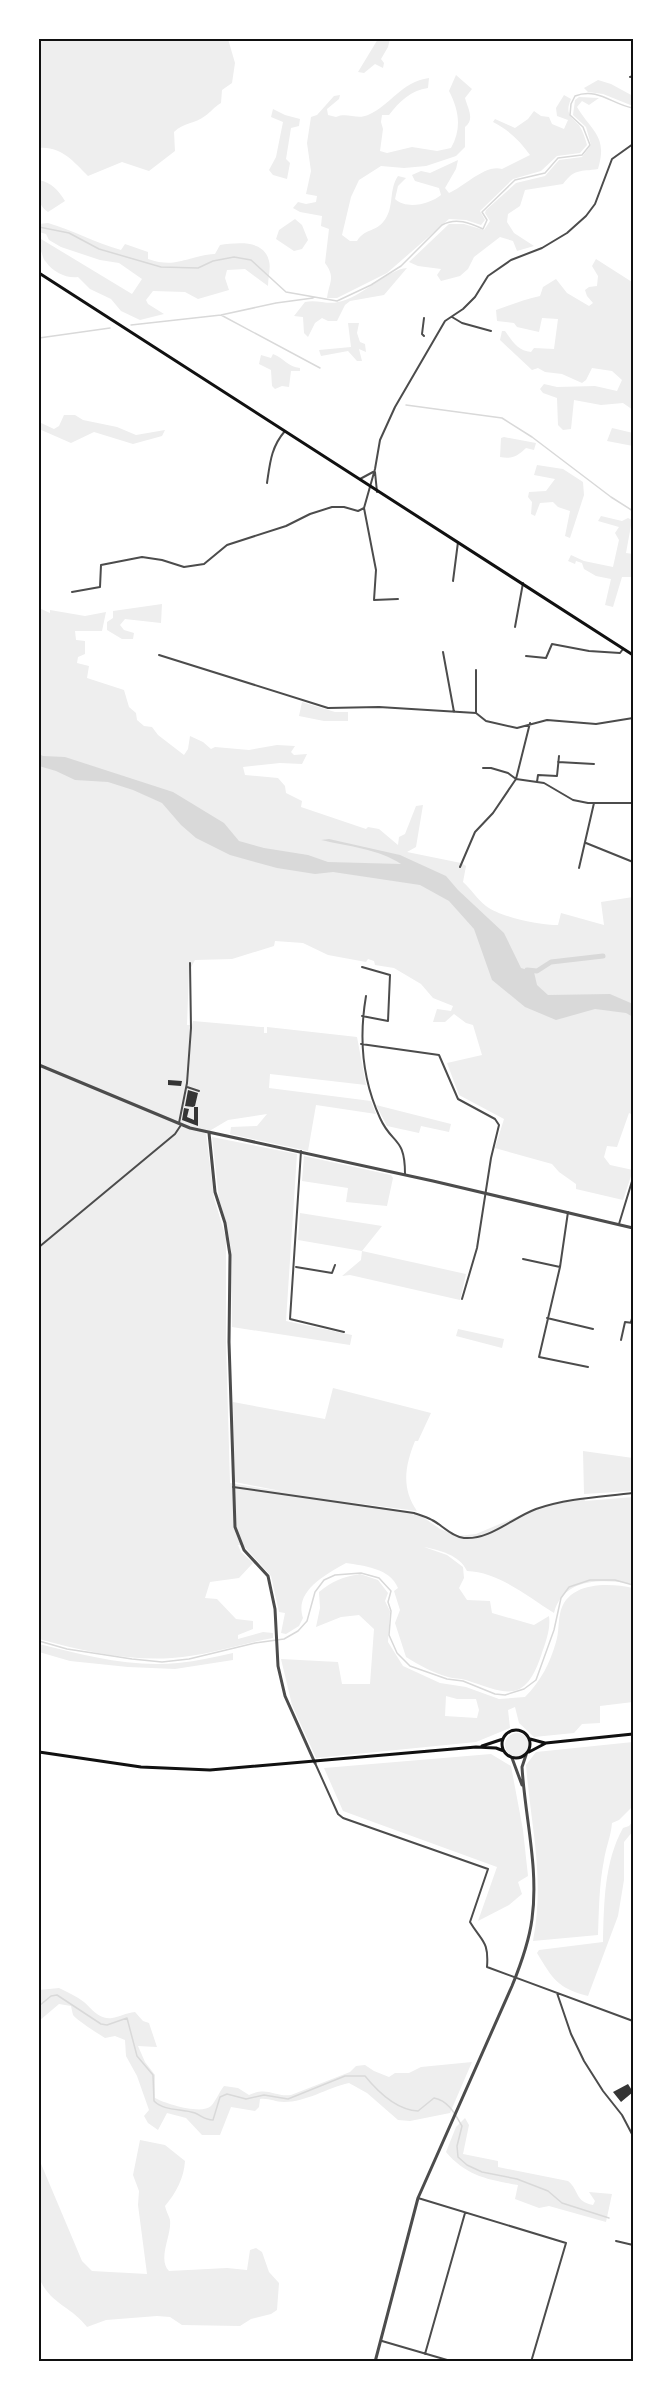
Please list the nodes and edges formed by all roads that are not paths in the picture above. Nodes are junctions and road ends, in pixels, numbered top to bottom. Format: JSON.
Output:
{"nodes":[{"id":1,"x":633,"y":144,"type":"edge"},
{"id":2,"x":39,"y":273,"type":"edge"},
{"id":3,"x":452,"y":317,"type":"junction"},
{"id":4,"x":424,"y":318,"type":"dead end"},
{"id":5,"x":491,"y":331,"type":"dead end"},
{"id":6,"x":424,"y":336,"type":"dead end"},
{"id":7,"x":285,"y":431,"type":"junction"},
{"id":8,"x":375,"y":469,"type":"junction"},
{"id":9,"x":358,"y":480,"type":"junction"},
{"id":10,"x":267,"y":483,"type":"dead end"},
{"id":11,"x":370,"y":488,"type":"junction"},
{"id":12,"x":376,"y":492,"type":"junction"},
{"id":13,"x":364,"y":508,"type":"junction"},
{"id":14,"x":458,"y":542,"type":"junction"},
{"id":15,"x":453,"y":581,"type":"dead end"},
{"id":16,"x":523,"y":583,"type":"junction"},
{"id":17,"x":72,"y":592,"type":"dead end"},
{"id":18,"x":398,"y":599,"type":"dead end"},
{"id":19,"x":515,"y":627,"type":"dead end"},
{"id":20,"x":622,"y":648,"type":"junction"},
{"id":21,"x":443,"y":652,"type":"dead end"},
{"id":22,"x":159,"y":655,"type":"dead end"},
{"id":23,"x":633,"y":655,"type":"edge"},
{"id":24,"x":526,"y":656,"type":"dead end"},
{"id":25,"x":476,"y":670,"type":"dead end"},
{"id":26,"x":454,"y":712,"type":"junction"},
{"id":27,"x":476,"y":713,"type":"junction"},
{"id":28,"x":633,"y":718,"type":"edge"},
{"id":29,"x":530,"y":723,"type":"junction"},
{"id":30,"x":559,"y":756,"type":"dead end"},
{"id":31,"x":558,"y":762,"type":"junction"},
{"id":32,"x":594,"y":764,"type":"dead end"},
{"id":33,"x":483,"y":768,"type":"dead end"},
{"id":34,"x":516,"y":779,"type":"junction"},
{"id":35,"x":537,"y":782,"type":"junction"},
{"id":36,"x":594,"y":802,"type":"junction"},
{"id":37,"x":633,"y":803,"type":"edge"},
{"id":38,"x":585,"y":843,"type":"junction"},
{"id":39,"x":633,"y":862,"type":"edge"},
{"id":40,"x":460,"y":867,"type":"dead end"},
{"id":41,"x":579,"y":868,"type":"dead end"},
{"id":42,"x":190,"y":963,"type":"dead end"},
{"id":43,"x":362,"y":967,"type":"dead end"},
{"id":44,"x":366,"y":996,"type":"dead end"},
{"id":45,"x":362,"y":1016,"type":"junction"},
{"id":46,"x":361,"y":1044,"type":"junction"},
{"id":47,"x":39,"y":1065,"type":"edge"},
{"id":48,"x":186,"y":1087,"type":"junction"},
{"id":49,"x":199,"y":1091,"type":"dead end"},
{"id":50,"x":180,"y":1124,"type":"junction"},
{"id":51,"x":209,"y":1133,"type":"junction"},
{"id":52,"x":301,"y":1151,"type":"junction"},
{"id":53,"x":405,"y":1174,"type":"junction"},
{"id":54,"x":633,"y":1178,"type":"edge"},
{"id":55,"x":485,"y":1193,"type":"junction"},
{"id":56,"x":568,"y":1212,"type":"junction"},
{"id":57,"x":619,"y":1225,"type":"junction"},
{"id":58,"x":633,"y":1228,"type":"edge"},
{"id":59,"x":39,"y":1247,"type":"edge"},
{"id":60,"x":523,"y":1259,"type":"dead end"},
{"id":61,"x":335,"y":1265,"type":"dead end"},
{"id":62,"x":295,"y":1266,"type":"junction"},
{"id":63,"x":560,"y":1267,"type":"junction"},
{"id":64,"x":462,"y":1299,"type":"dead end"},
{"id":65,"x":633,"y":1316,"type":"edge"},
{"id":66,"x":547,"y":1318,"type":"junction"},
{"id":67,"x":632,"y":1323,"type":"edge"},
{"id":68,"x":593,"y":1329,"type":"dead end"},
{"id":69,"x":344,"y":1332,"type":"dead end"},
{"id":70,"x":621,"y":1340,"type":"dead end"},
{"id":71,"x":588,"y":1367,"type":"dead end"},
{"id":72,"x":234,"y":1487,"type":"junction"},
{"id":73,"x":633,"y":1493,"type":"edge"},
{"id":74,"x":633,"y":1734,"type":"edge"},
{"id":75,"x":503,"y":1739,"type":"junction"},
{"id":76,"x":530,"y":1739,"type":"junction"},
{"id":77,"x":546,"y":1743,"type":"junction"},
{"id":78,"x":476,"y":1747,"type":"junction"},
{"id":79,"x":504,"y":1751,"type":"junction"},
{"id":80,"x":39,"y":1752,"type":"edge"},
{"id":81,"x":528,"y":1753,"type":"junction"},
{"id":82,"x":512,"y":1758,"type":"junction"},
{"id":83,"x":315,"y":1762,"type":"junction"},
{"id":84,"x":524,"y":1790,"type":"junction"},
{"id":85,"x":515,"y":1978,"type":"junction"},
{"id":86,"x":557,"y":1993,"type":"junction"},
{"id":87,"x":633,"y":2021,"type":"edge"},
{"id":88,"x":633,"y":2136,"type":"edge"},
{"id":89,"x":418,"y":2199,"type":"junction"},
{"id":90,"x":465,"y":2213,"type":"junction"},
{"id":91,"x":616,"y":2241,"type":"dead end"},
{"id":92,"x":633,"y":2245,"type":"edge"},
{"id":93,"x":380,"y":2341,"type":"junction"},
{"id":94,"x":425,"y":2354,"type":"junction"},
{"id":95,"x":375,"y":2362,"type":"edge"},
{"id":96,"x":454,"y":2362,"type":"edge"},
{"id":97,"x":531,"y":2362,"type":"edge"}],
"edges":[{"from":1,"to":3,"type":"street"},
{"from":2,"to":7,"type":"main road"},
{"from":3,"to":5,"type":"street"},
{"from":3,"to":8,"type":"street"},
{"from":4,"to":6,"type":"street"},
{"from":7,"to":9,"type":"main road"},
{"from":7,"to":10,"type":"street"},
{"from":8,"to":9,"type":"street"},
{"from":8,"to":11,"type":"street"},
{"from":8,"to":12,"type":"street"},
{"from":9,"to":11,"type":"main road"},
{"from":11,"to":12,"type":"main road"},
{"from":11,"to":13,"type":"street"},
{"from":12,"to":14,"type":"main road"},
{"from":13,"to":17,"type":"street"},
{"from":13,"to":18,"type":"street"},
{"from":14,"to":15,"type":"street"},
{"from":14,"to":16,"type":"main road"},
{"from":16,"to":19,"type":"street"},
{"from":16,"to":20,"type":"main road"},
{"from":20,"to":23,"type":"main road"},
{"from":20,"to":24,"type":"street"},
{"from":21,"to":26,"type":"street"},
{"from":22,"to":26,"type":"street"},
{"from":25,"to":27,"type":"street"},
{"from":26,"to":27,"type":"street"},
{"from":27,"to":29,"type":"street"},
{"from":28,"to":29,"type":"street"},
{"from":29,"to":34,"type":"street"},
{"from":30,"to":31,"type":"street"},
{"from":31,"to":32,"type":"street"},
{"from":31,"to":35,"type":"street"},
{"from":33,"to":34,"type":"street"},
{"from":34,"to":35,"type":"street"},
{"from":34,"to":40,"type":"street"},
{"from":35,"to":36,"type":"street"},
{"from":36,"to":37,"type":"street"},
{"from":36,"to":38,"type":"street"},
{"from":38,"to":39,"type":"street"},
{"from":38,"to":41,"type":"street"},
{"from":42,"to":48,"type":"street"},
{"from":43,"to":45,"type":"street"},
{"from":44,"to":45,"type":"street"},
{"from":45,"to":46,"type":"street"},
{"from":46,"to":53,"type":"street"},
{"from":46,"to":55,"type":"street"},
{"from":47,"to":50,"type":"street"},
{"from":48,"to":49,"type":"street"},
{"from":48,"to":50,"type":"street"},
{"from":50,"to":51,"type":"street"},
{"from":50,"to":59,"type":"street"},
{"from":51,"to":52,"type":"street"},
{"from":51,"to":72,"type":"street"},
{"from":52,"to":53,"type":"street"},
{"from":52,"to":62,"type":"street"},
{"from":53,"to":55,"type":"street"},
{"from":54,"to":57,"type":"street"},
{"from":55,"to":56,"type":"street"},
{"from":55,"to":64,"type":"street"},
{"from":56,"to":57,"type":"street"},
{"from":56,"to":63,"type":"street"},
{"from":57,"to":58,"type":"street"},
{"from":60,"to":63,"type":"street"},
{"from":61,"to":62,"type":"street"},
{"from":62,"to":69,"type":"street"},
{"from":63,"to":66,"type":"street"},
{"from":65,"to":67,"type":"street"},
{"from":66,"to":68,"type":"street"},
{"from":66,"to":71,"type":"street"},
{"from":67,"to":70,"type":"street"},
{"from":72,"to":73,"type":"street"},
{"from":72,"to":83,"type":"street"},
{"from":74,"to":77,"type":"main road"},
{"from":75,"to":76,"type":"main road"},
{"from":75,"to":78,"type":"main road"},
{"from":75,"to":79,"type":"main road"},
{"from":76,"to":77,"type":"main road"},
{"from":76,"to":81,"type":"main road"},
{"from":77,"to":81,"type":"main road"},
{"from":78,"to":79,"type":"main road"},
{"from":78,"to":83,"type":"main road"},
{"from":79,"to":82,"type":"main road"},
{"from":80,"to":83,"type":"main road"},
{"from":81,"to":82,"type":"main road"},
{"from":81,"to":84,"type":"street"},
{"from":82,"to":84,"type":"street"},
{"from":83,"to":85,"type":"street"},
{"from":84,"to":85,"type":"street"},
{"from":85,"to":86,"type":"street"},
{"from":85,"to":89,"type":"street"},
{"from":86,"to":87,"type":"street"},
{"from":86,"to":88,"type":"street"},
{"from":89,"to":90,"type":"street"},
{"from":89,"to":93,"type":"street"},
{"from":90,"to":94,"type":"street"},
{"from":90,"to":97,"type":"street"},
{"from":91,"to":92,"type":"street"},
{"from":93,"to":94,"type":"street"},
{"from":93,"to":95,"type":"street"},
{"from":94,"to":96,"type":"street"}]}
